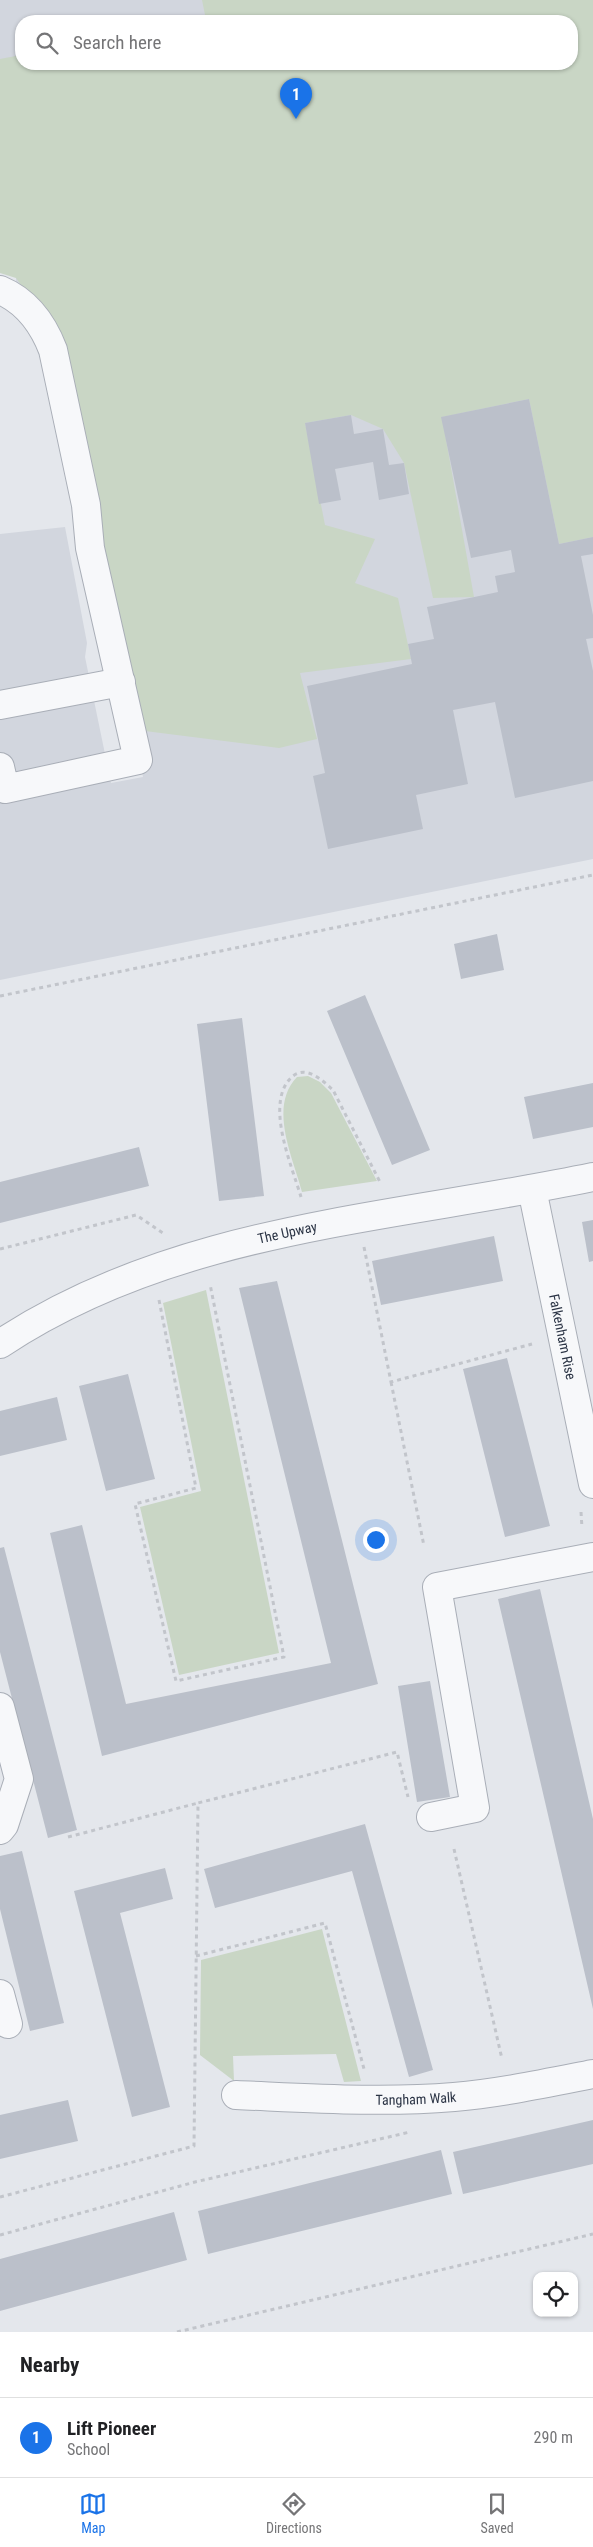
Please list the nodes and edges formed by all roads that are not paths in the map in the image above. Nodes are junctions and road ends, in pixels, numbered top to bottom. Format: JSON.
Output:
{"nodes":[{"id":1,"x":0,"y":290,"type":"edge"},
{"id":2,"x":121,"y":682,"type":"junction"},
{"id":3,"x":0,"y":705,"type":"edge"},
{"id":4,"x":0,"y":767,"type":"edge"},
{"id":5,"x":593,"y":1177,"type":"edge"},
{"id":6,"x":532,"y":1189,"type":"junction"},
{"id":7,"x":0,"y":1344,"type":"edge"},
{"id":8,"x":593,"y":1484,"type":"edge"},
{"id":9,"x":593,"y":1557,"type":"edge"},
{"id":10,"x":0,"y":1707,"type":"edge"},
{"id":11,"x":431,"y":1817,"type":"dead end"},
{"id":12,"x":0,"y":1830,"type":"edge"},
{"id":13,"x":0,"y":1994,"type":"edge"},
{"id":14,"x":8,"y":2024,"type":"dead end"},
{"id":15,"x":593,"y":2074,"type":"edge"},
{"id":16,"x":236,"y":2095,"type":"dead end"}],
"edges":[{"from":1,"to":2,"type":"street"},
{"from":2,"to":3,"type":"street"},
{"from":2,"to":4,"type":"street"},
{"from":5,"to":6,"type":"street","name":"The Upway"},
{"from":6,"to":7,"type":"street","name":"The Upway"},
{"from":6,"to":8,"type":"street","name":"Falkenham Rise"},
{"from":9,"to":11,"type":"street"},
{"from":10,"to":12,"type":"street"},
{"from":13,"to":14,"type":"street"},
{"from":15,"to":16,"type":"street","name":"Tangham Walk"}]}
